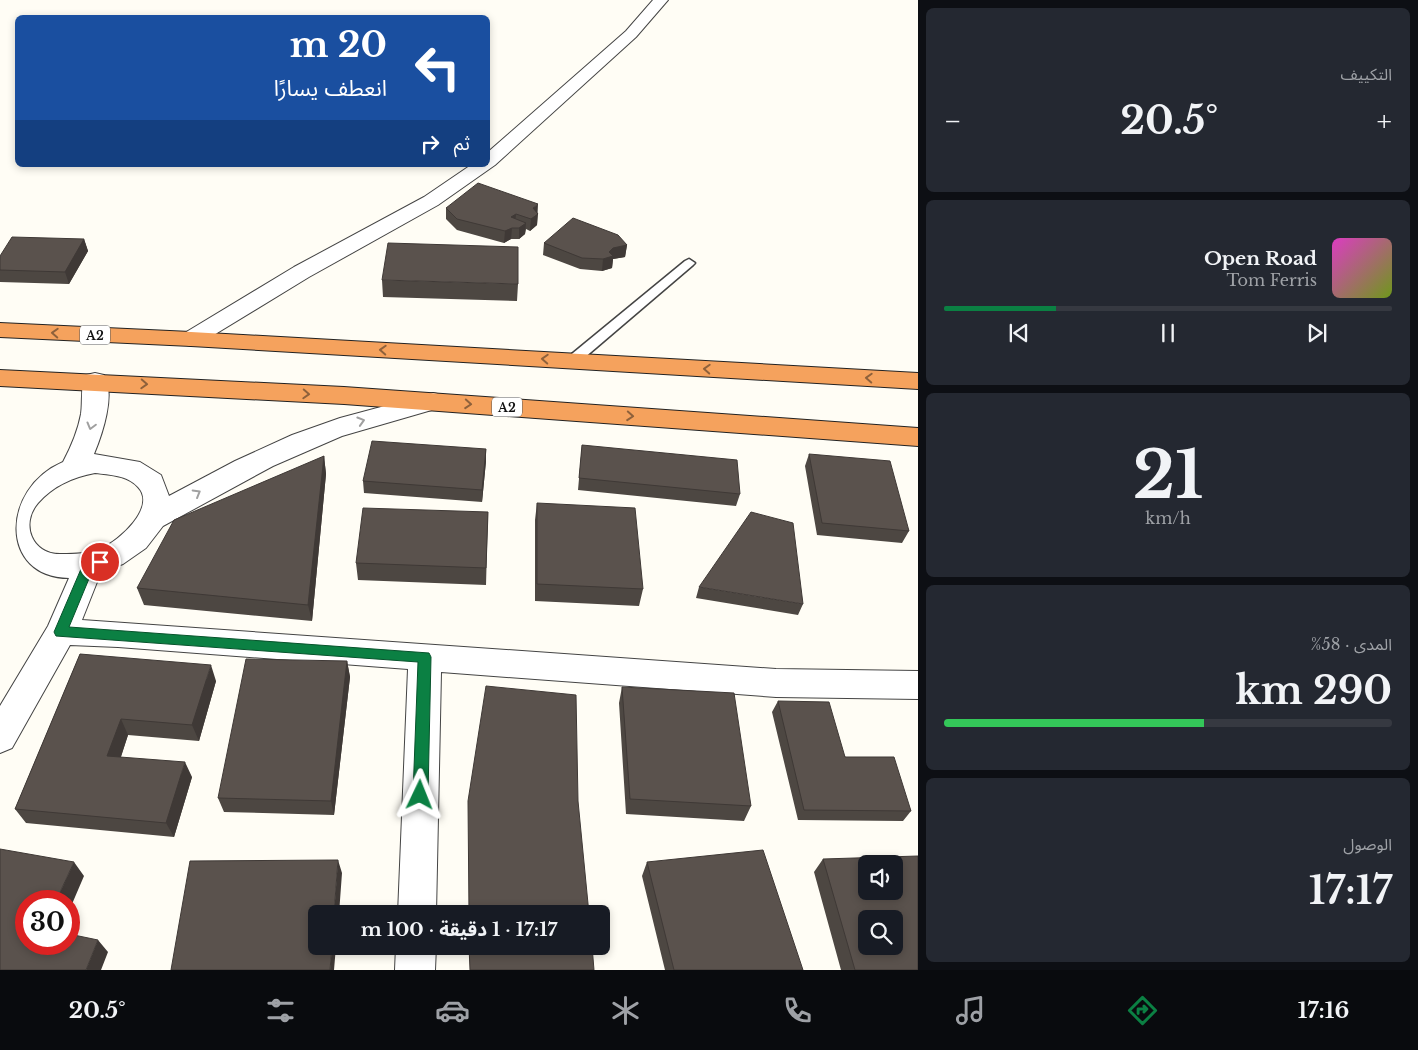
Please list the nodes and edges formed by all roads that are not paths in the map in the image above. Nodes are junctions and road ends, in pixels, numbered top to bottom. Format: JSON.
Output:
{"nodes":[{"id":1,"x":661,"y":0,"type":"edge"},
{"id":2,"x":490,"y":159,"type":"edge"},
{"id":3,"x":479,"y":167,"type":"edge"},
{"id":4,"x":690,"y":263,"type":"dead end"},
{"id":5,"x":0,"y":330,"type":"edge"},
{"id":6,"x":191,"y":339,"type":"junction"},
{"id":7,"x":572,"y":361,"type":"junction"},
{"id":8,"x":0,"y":378,"type":"edge"},
{"id":9,"x":95,"y":381,"type":"junction"},
{"id":10,"x":918,"y":381,"type":"edge"},
{"id":11,"x":433,"y":402,"type":"junction"},
{"id":12,"x":918,"y":437,"type":"edge"},
{"id":13,"x":74,"y":468,"type":"junction"},
{"id":14,"x":8,"y":518,"type":"edge"},
{"id":15,"x":154,"y":518,"type":"junction"},
{"id":16,"x":89,"y":566,"type":"junction"},
{"id":17,"x":61,"y":632,"type":"junction"},
{"id":18,"x":424,"y":657,"type":"junction"},
{"id":19,"x":918,"y":685,"type":"edge"},
{"id":20,"x":0,"y":738,"type":"edge"},
{"id":21,"x":417,"y":905,"type":"edge"},
{"id":22,"x":416,"y":955,"type":"edge"},
{"id":23,"x":416,"y":970,"type":"edge"}],
"edges":[{"from":1,"to":2,"type":"street"},
{"from":3,"to":6,"type":"street"},
{"from":4,"to":7,"type":"lane"},
{"from":6,"to":5,"type":"highway","number":"A2","one_way":true},
{"from":7,"to":6,"type":"highway","number":"A2","one_way":true},
{"from":10,"to":7,"type":"highway","number":"A2","one_way":true},
{"from":8,"to":9,"type":"highway","number":"A2"},
{"from":9,"to":11,"type":"highway","number":"A2","one_way":true},
{"from":9,"to":13,"type":"street","one_way":true},
{"from":11,"to":12,"type":"highway","number":"A2","one_way":true},
{"from":15,"to":11,"type":"street","one_way":true},
{"from":13,"to":14,"type":"street"},
{"from":13,"to":15,"type":"street"},
{"from":14,"to":16,"type":"street"},
{"from":15,"to":16,"type":"street"},
{"from":16,"to":17,"type":"street"},
{"from":17,"to":18,"type":"street"},
{"from":17,"to":20,"type":"street"},
{"from":18,"to":19,"type":"street"},
{"from":18,"to":21,"type":"street"},
{"from":22,"to":23,"type":"street"}]}
